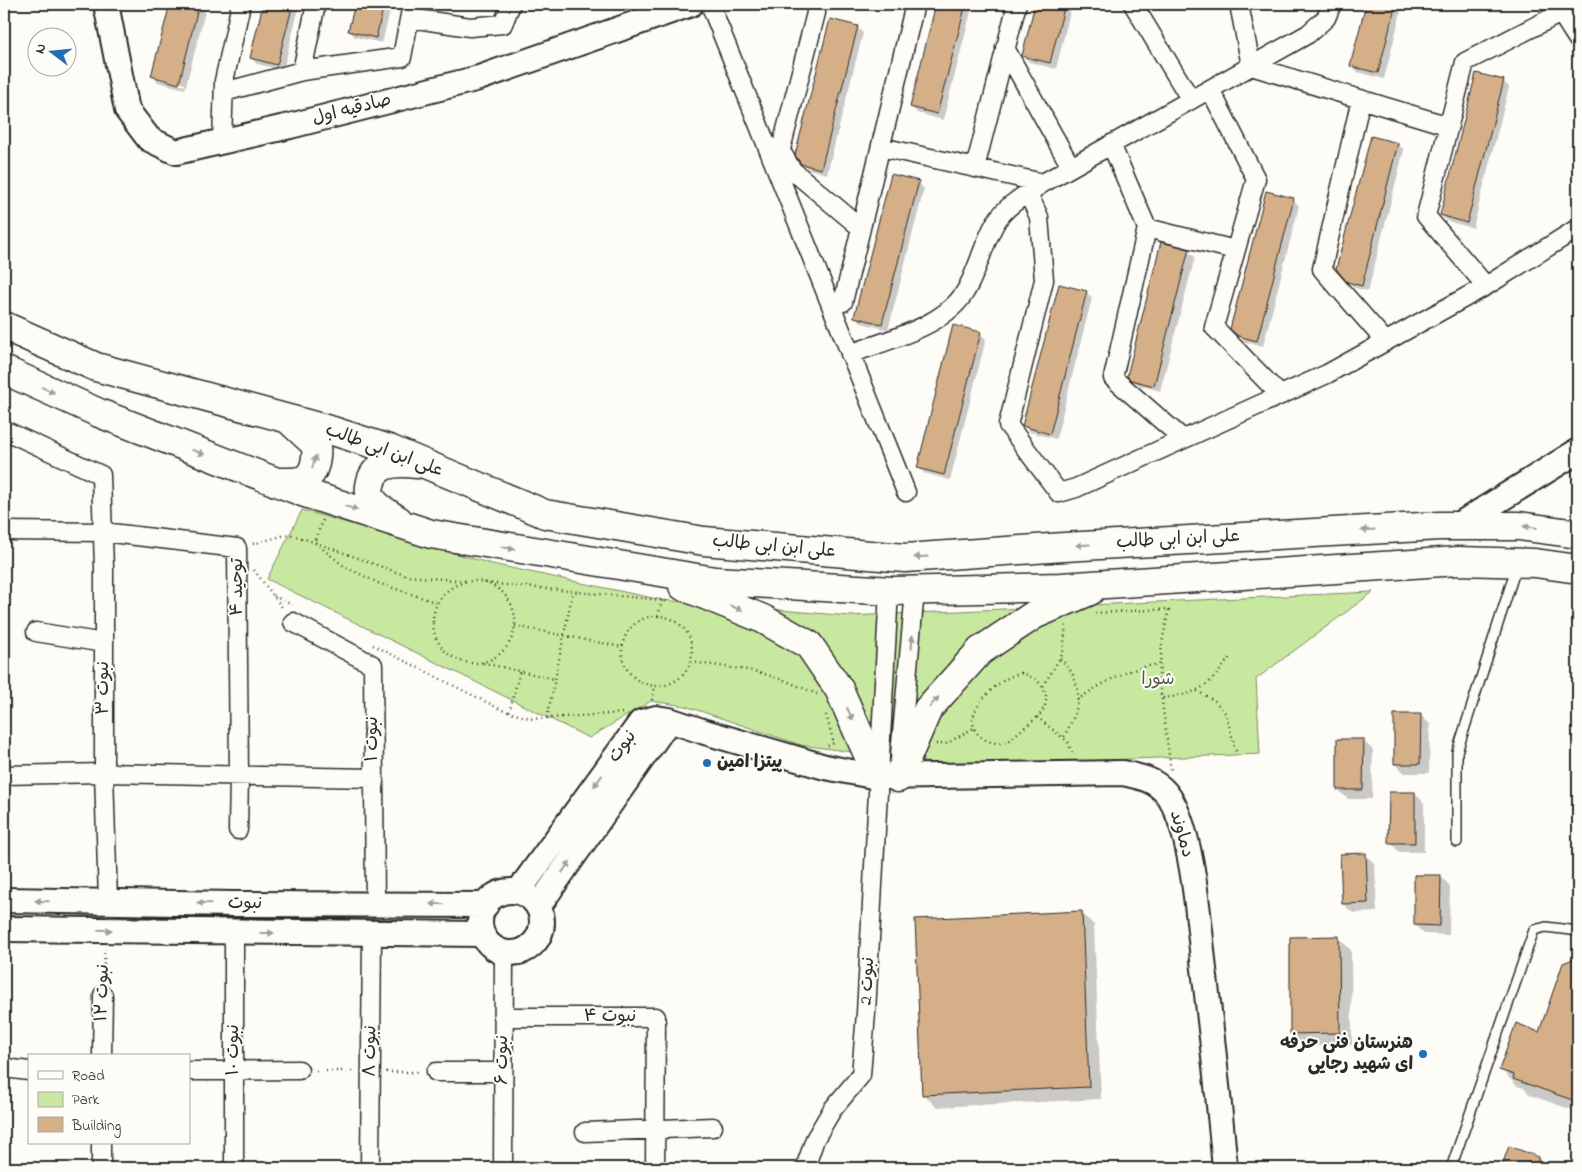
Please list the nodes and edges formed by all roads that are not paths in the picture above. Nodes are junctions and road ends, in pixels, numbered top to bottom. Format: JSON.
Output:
{"nodes":[{"id":1,"x":106,"y":4,"type":"edge"},
{"id":2,"x":242,"y":4,"type":"edge"},
{"id":3,"x":316,"y":4,"type":"edge"},
{"id":4,"x":511,"y":4,"type":"edge"},
{"id":5,"x":710,"y":4,"type":"edge"},
{"id":6,"x":815,"y":4,"type":"edge"},
{"id":7,"x":915,"y":4,"type":"edge"},
{"id":8,"x":1017,"y":4,"type":"edge"},
{"id":9,"x":1133,"y":4,"type":"edge"},
{"id":10,"x":1240,"y":4,"type":"edge"},
{"id":11,"x":1332,"y":4,"type":"edge"},
{"id":12,"x":678,"y":6,"type":"edge"},
{"id":13,"x":1558,"y":9,"type":"edge"},
{"id":14,"x":411,"y":11,"type":"edge"},
{"id":15,"x":1578,"y":40,"type":"edge"},
{"id":16,"x":1005,"y":48,"type":"junction"},
{"id":17,"x":1251,"y":66,"type":"junction"},
{"id":18,"x":302,"y":71,"type":"junction"},
{"id":19,"x":1210,"y":89,"type":"junction"},
{"id":20,"x":224,"y":92,"type":"junction"},
{"id":21,"x":1361,"y":99,"type":"junction"},
{"id":22,"x":1192,"y":100,"type":"junction"},
{"id":23,"x":1449,"y":126,"type":"junction"},
{"id":24,"x":222,"y":141,"type":"junction"},
{"id":25,"x":1111,"y":144,"type":"junction"},
{"id":26,"x":881,"y":147,"type":"junction"},
{"id":27,"x":780,"y":151,"type":"junction"},
{"id":28,"x":1071,"y":167,"type":"junction"},
{"id":29,"x":975,"y":168,"type":"junction"},
{"id":30,"x":776,"y":169,"type":"junction"},
{"id":31,"x":1043,"y":183,"type":"junction"},
{"id":32,"x":1028,"y":193,"type":"junction"},
{"id":33,"x":862,"y":228,"type":"junction"},
{"id":34,"x":1148,"y":228,"type":"junction"},
{"id":35,"x":1578,"y":228,"type":"edge"},
{"id":36,"x":1236,"y":250,"type":"junction"},
{"id":37,"x":1486,"y":286,"type":"junction"},
{"id":38,"x":843,"y":302,"type":"dead end"},
{"id":39,"x":4,"y":326,"type":"edge"},
{"id":40,"x":1385,"y":341,"type":"junction"},
{"id":41,"x":850,"y":354,"type":"junction"},
{"id":42,"x":4,"y":370,"type":"edge"},
{"id":43,"x":1280,"y":395,"type":"junction"},
{"id":44,"x":288,"y":419,"type":"junction"},
{"id":45,"x":4,"y":430,"type":"edge"},
{"id":46,"x":1183,"y":439,"type":"junction"},
{"id":47,"x":1578,"y":451,"type":"edge"},
{"id":48,"x":428,"y":466,"type":"junction"},
{"id":49,"x":276,"y":482,"type":"junction"},
{"id":50,"x":906,"y":492,"type":"dead end"},
{"id":51,"x":1457,"y":526,"type":"junction"},
{"id":52,"x":413,"y":529,"type":"junction"},
{"id":53,"x":4,"y":531,"type":"edge"},
{"id":54,"x":103,"y":532,"type":"junction"},
{"id":55,"x":1578,"y":534,"type":"edge"},
{"id":56,"x":1518,"y":563,"type":"junction"},
{"id":57,"x":1578,"y":569,"type":"edge"},
{"id":58,"x":642,"y":570,"type":"junction"},
{"id":59,"x":1109,"y":583,"type":"junction"},
{"id":60,"x":902,"y":591,"type":"junction"},
{"id":61,"x":292,"y":614,"type":"road end"},
{"id":62,"x":36,"y":632,"type":"dead end"},
{"id":63,"x":104,"y":643,"type":"junction"},
{"id":64,"x":669,"y":720,"type":"junction"},
{"id":65,"x":104,"y":773,"type":"junction"},
{"id":66,"x":4,"y":775,"type":"edge"},
{"id":67,"x":239,"y":776,"type":"junction"},
{"id":68,"x":888,"y":777,"type":"junction"},
{"id":69,"x":374,"y":778,"type":"junction"},
{"id":70,"x":238,"y":830,"type":"dead end"},
{"id":71,"x":1457,"y":842,"type":"dead end"},
{"id":72,"x":518,"y":892,"type":"junction"},
{"id":73,"x":4,"y":900,"type":"edge"},
{"id":74,"x":108,"y":901,"type":"junction"},
{"id":75,"x":234,"y":904,"type":"junction"},
{"id":76,"x":375,"y":904,"type":"junction"},
{"id":77,"x":486,"y":905,"type":"junction"},
{"id":78,"x":538,"y":908,"type":"junction"},
{"id":79,"x":4,"y":929,"type":"edge"},
{"id":80,"x":1578,"y":931,"type":"edge"},
{"id":81,"x":234,"y":932,"type":"junction"},
{"id":82,"x":372,"y":933,"type":"junction"},
{"id":83,"x":482,"y":934,"type":"junction"},
{"id":84,"x":504,"y":952,"type":"junction"},
{"id":85,"x":102,"y":995,"type":"road end"},
{"id":86,"x":503,"y":1017,"type":"junction"},
{"id":87,"x":102,"y":1054,"type":"edge"},
{"id":88,"x":4,"y":1068,"type":"edge"},
{"id":89,"x":234,"y":1070,"type":"junction"},
{"id":90,"x":299,"y":1070,"type":"dead end"},
{"id":91,"x":28,"y":1071,"type":"edge"},
{"id":92,"x":190,"y":1071,"type":"edge"},
{"id":93,"x":436,"y":1072,"type":"dead end"},
{"id":94,"x":503,"y":1072,"type":"junction"},
{"id":95,"x":713,"y":1128,"type":"dead end"},
{"id":96,"x":655,"y":1130,"type":"junction"},
{"id":97,"x":585,"y":1132,"type":"dead end"},
{"id":98,"x":101,"y":1144,"type":"edge"},
{"id":99,"x":101,"y":1168,"type":"edge"},
{"id":100,"x":234,"y":1168,"type":"edge"},
{"id":101,"x":370,"y":1168,"type":"edge"},
{"id":102,"x":503,"y":1168,"type":"edge"},
{"id":103,"x":655,"y":1168,"type":"edge"},
{"id":104,"x":806,"y":1168,"type":"edge"},
{"id":105,"x":1225,"y":1168,"type":"edge"},
{"id":106,"x":1452,"y":1168,"type":"edge"}],
"edges":[{"from":1,"to":24,"type":"main road","name":"صادقیه اول"},
{"from":2,"to":20,"type":"street"},
{"from":3,"to":18,"type":"street"},
{"from":4,"to":14,"type":"street"},
{"from":5,"to":30,"type":"street"},
{"from":6,"to":27,"type":"street"},
{"from":7,"to":26,"type":"street"},
{"from":8,"to":16,"type":"street"},
{"from":9,"to":22,"type":"street"},
{"from":10,"to":17,"type":"street"},
{"from":11,"to":17,"type":"street"},
{"from":12,"to":24,"type":"main road","name":"صادقیه اول"},
{"from":13,"to":15,"type":"street"},
{"from":13,"to":23,"type":"street"},
{"from":14,"to":18,"type":"street"},
{"from":16,"to":28,"type":"street"},
{"from":16,"to":29,"type":"street"},
{"from":17,"to":19,"type":"street"},
{"from":17,"to":21,"type":"street"},
{"from":18,"to":20,"type":"street"},
{"from":19,"to":22,"type":"street"},
{"from":19,"to":36,"type":"street"},
{"from":20,"to":24,"type":"street"},
{"from":21,"to":23,"type":"street"},
{"from":21,"to":40,"type":"street"},
{"from":22,"to":25,"type":"street"},
{"from":23,"to":37,"type":"street"},
{"from":25,"to":28,"type":"street"},
{"from":25,"to":34,"type":"street"},
{"from":26,"to":29,"type":"street"},
{"from":26,"to":33,"type":"street"},
{"from":27,"to":30,"type":"street"},
{"from":27,"to":33,"type":"street"},
{"from":28,"to":31,"type":"street"},
{"from":29,"to":31,"type":"street"},
{"from":30,"to":41,"type":"street"},
{"from":31,"to":32,"type":"street"},
{"from":32,"to":41,"type":"street"},
{"from":32,"to":46,"type":"street"},
{"from":33,"to":38,"type":"street"},
{"from":34,"to":36,"type":"street"},
{"from":34,"to":46,"type":"street"},
{"from":35,"to":37,"type":"street"},
{"from":36,"to":43,"type":"street"},
{"from":37,"to":40,"type":"street"},
{"from":39,"to":44,"type":"main road","name":"علی ابن ابی طالب"},
{"from":40,"to":43,"type":"street"},
{"from":41,"to":50,"type":"street"},
{"from":42,"to":49,"type":"main road","name":"علی ابن ابی طالب","one_way":true},
{"from":43,"to":46,"type":"street"},
{"from":44,"to":48,"type":"main road","name":"علی ابن ابی طالب"},
{"from":49,"to":44,"type":"main road","one_way":true},
{"from":45,"to":54,"type":"street","name":"نبوت ۳"},
{"from":47,"to":51,"type":"main road"},
{"from":51,"to":48,"type":"main road","name":"علی ابن ابی طالب","one_way":true},
{"from":48,"to":52,"type":"main road"},
{"from":49,"to":52,"type":"main road","name":"علی ابن ابی طالب","one_way":true},
{"from":55,"to":51,"type":"main road","name":"علی ابن ابی طالب","one_way":true},
{"from":52,"to":58,"type":"main road","name":"علی ابن ابی طالب","one_way":true},
{"from":53,"to":54,"type":"street","name":"توحید ۴"},
{"from":54,"to":63,"type":"street","name":"نبوت ۳"},
{"from":54,"to":67,"type":"street","name":"توحید ۴"},
{"from":56,"to":57,"type":"main road","name":"علی ابن ابی طالب"},
{"from":56,"to":59,"type":"main road","name":"علی ابن ابی طالب"},
{"from":56,"to":71,"type":"lane"},
{"from":58,"to":60,"type":"main road","name":"علی ابن ابی طالب"},
{"from":58,"to":68,"type":"main road","one_way":true},
{"from":59,"to":60,"type":"main road","name":"علی ابن ابی طالب"},
{"from":68,"to":59,"type":"main road","one_way":true},
{"from":60,"to":68,"type":"street"},
{"from":68,"to":60,"type":"street","one_way":true},
{"from":61,"to":69,"type":"street","name":"نبوت ۱"},
{"from":62,"to":63,"type":"street"},
{"from":63,"to":65,"type":"street","name":"نبوت ۳"},
{"from":64,"to":68,"type":"main road","name":"نبوت"},
{"from":64,"to":72,"type":"main road","name":"نبوت","one_way":true},
{"from":78,"to":64,"type":"main road","name":"نبوت","one_way":true},
{"from":65,"to":66,"type":"street"},
{"from":65,"to":67,"type":"street"},
{"from":65,"to":74,"type":"street","name":"نبوت ۳"},
{"from":67,"to":69,"type":"street"},
{"from":67,"to":70,"type":"street","name":"توحید ۴"},
{"from":68,"to":104,"type":"street","name":"نبوت 2"},
{"from":68,"to":105,"type":"main road","name":"دماوند"},
{"from":69,"to":76,"type":"street","name":"نبوت ۱"},
{"from":72,"to":77,"type":"main road"},
{"from":72,"to":78,"type":"main road"},
{"from":74,"to":73,"type":"main road","name":"نبوت","one_way":true},
{"from":75,"to":74,"type":"main road","name":"نبوت","one_way":true},
{"from":75,"to":76,"type":"main road","name":"نبوت"},
{"from":75,"to":81,"type":"main road"},
{"from":77,"to":76,"type":"main road","name":"نبوت","one_way":true},
{"from":77,"to":83,"type":"main road"},
{"from":78,"to":84,"type":"main road"},
{"from":79,"to":81,"type":"main road","name":"نبوت","one_way":true},
{"from":80,"to":106,"type":"lane"},
{"from":81,"to":82,"type":"main road","name":"نبوت","one_way":true},
{"from":81,"to":89,"type":"street","name":"نبوت ۱۰"},
{"from":82,"to":83,"type":"main road","name":"نبوت"},
{"from":82,"to":101,"type":"street","name":"نبوت ۸"},
{"from":83,"to":84,"type":"main road"},
{"from":84,"to":86,"type":"street","name":"نبوت ۶"},
{"from":85,"to":87,"type":"street","name":"نبوت ۱۲"},
{"from":86,"to":94,"type":"street","name":"نبوت ۶"},
{"from":86,"to":96,"type":"street","name":"نبوت ۴"},
{"from":88,"to":91,"type":"street"},
{"from":89,"to":90,"type":"street"},
{"from":89,"to":92,"type":"street"},
{"from":89,"to":100,"type":"street","name":"نبوت ۱۰"},
{"from":93,"to":94,"type":"street"},
{"from":94,"to":102,"type":"street","name":"نبوت ۶"},
{"from":95,"to":96,"type":"street"},
{"from":96,"to":97,"type":"street"},
{"from":96,"to":103,"type":"street","name":"نبوت ۴"},
{"from":98,"to":99,"type":"street"}]}
